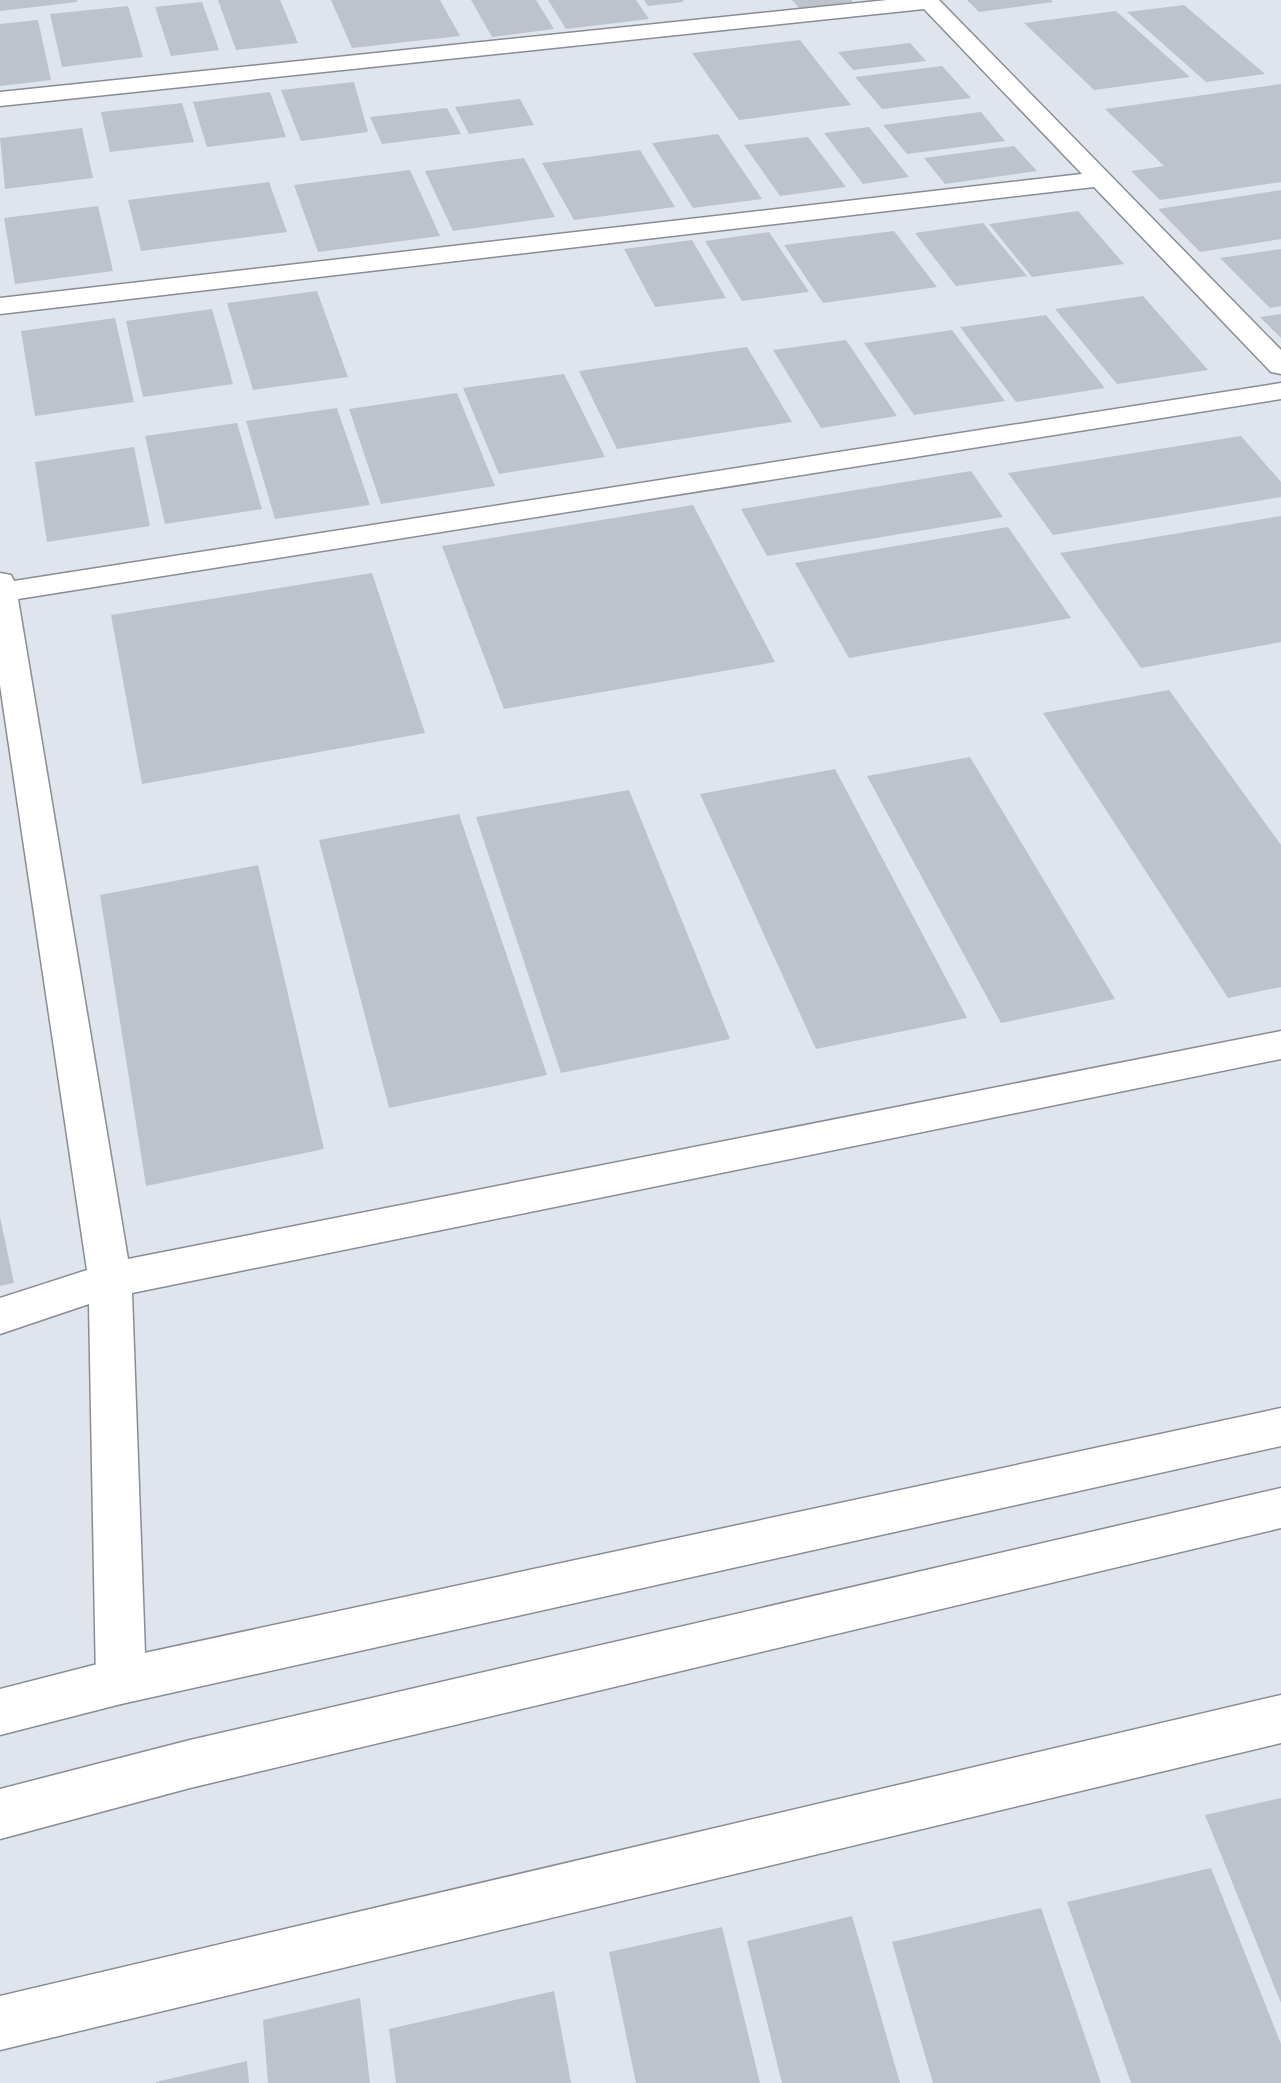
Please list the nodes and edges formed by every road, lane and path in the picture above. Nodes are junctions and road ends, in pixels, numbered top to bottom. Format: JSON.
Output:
{"nodes":[{"id":1,"x":928,"y":1,"type":"edge"},
{"id":2,"x":0,"y":99,"type":"edge"},
{"id":3,"x":1100,"y":179,"type":"junction"},
{"id":4,"x":0,"y":306,"type":"edge"},
{"id":5,"x":1281,"y":366,"type":"edge"},
{"id":6,"x":1281,"y":391,"type":"edge"},
{"id":7,"x":1,"y":587,"type":"edge"},
{"id":8,"x":1281,"y":1045,"type":"edge"},
{"id":9,"x":110,"y":1280,"type":"junction"},
{"id":10,"x":0,"y":1316,"type":"edge"},
{"id":11,"x":1281,"y":1427,"type":"edge"},
{"id":12,"x":1281,"y":1508,"type":"edge"},
{"id":13,"x":121,"y":1681,"type":"junction"},
{"id":14,"x":0,"y":1712,"type":"edge"},
{"id":15,"x":1281,"y":1719,"type":"edge"},
{"id":16,"x":0,"y":1814,"type":"edge"},
{"id":17,"x":0,"y":2023,"type":"edge"}],
"edges":[{"from":1,"to":2,"type":"main road"},
{"from":1,"to":3,"type":"main road"},
{"from":3,"to":4,"type":"main road"},
{"from":3,"to":5,"type":"main road"},
{"from":6,"to":7,"type":"main road"},
{"from":7,"to":9,"type":"main road"},
{"from":8,"to":9,"type":"main road"},
{"from":9,"to":10,"type":"main road"},
{"from":9,"to":13,"type":"main road"},
{"from":11,"to":13,"type":"main road"},
{"from":12,"to":16,"type":"main road"},
{"from":13,"to":14,"type":"main road"},
{"from":15,"to":17,"type":"main road"}]}
